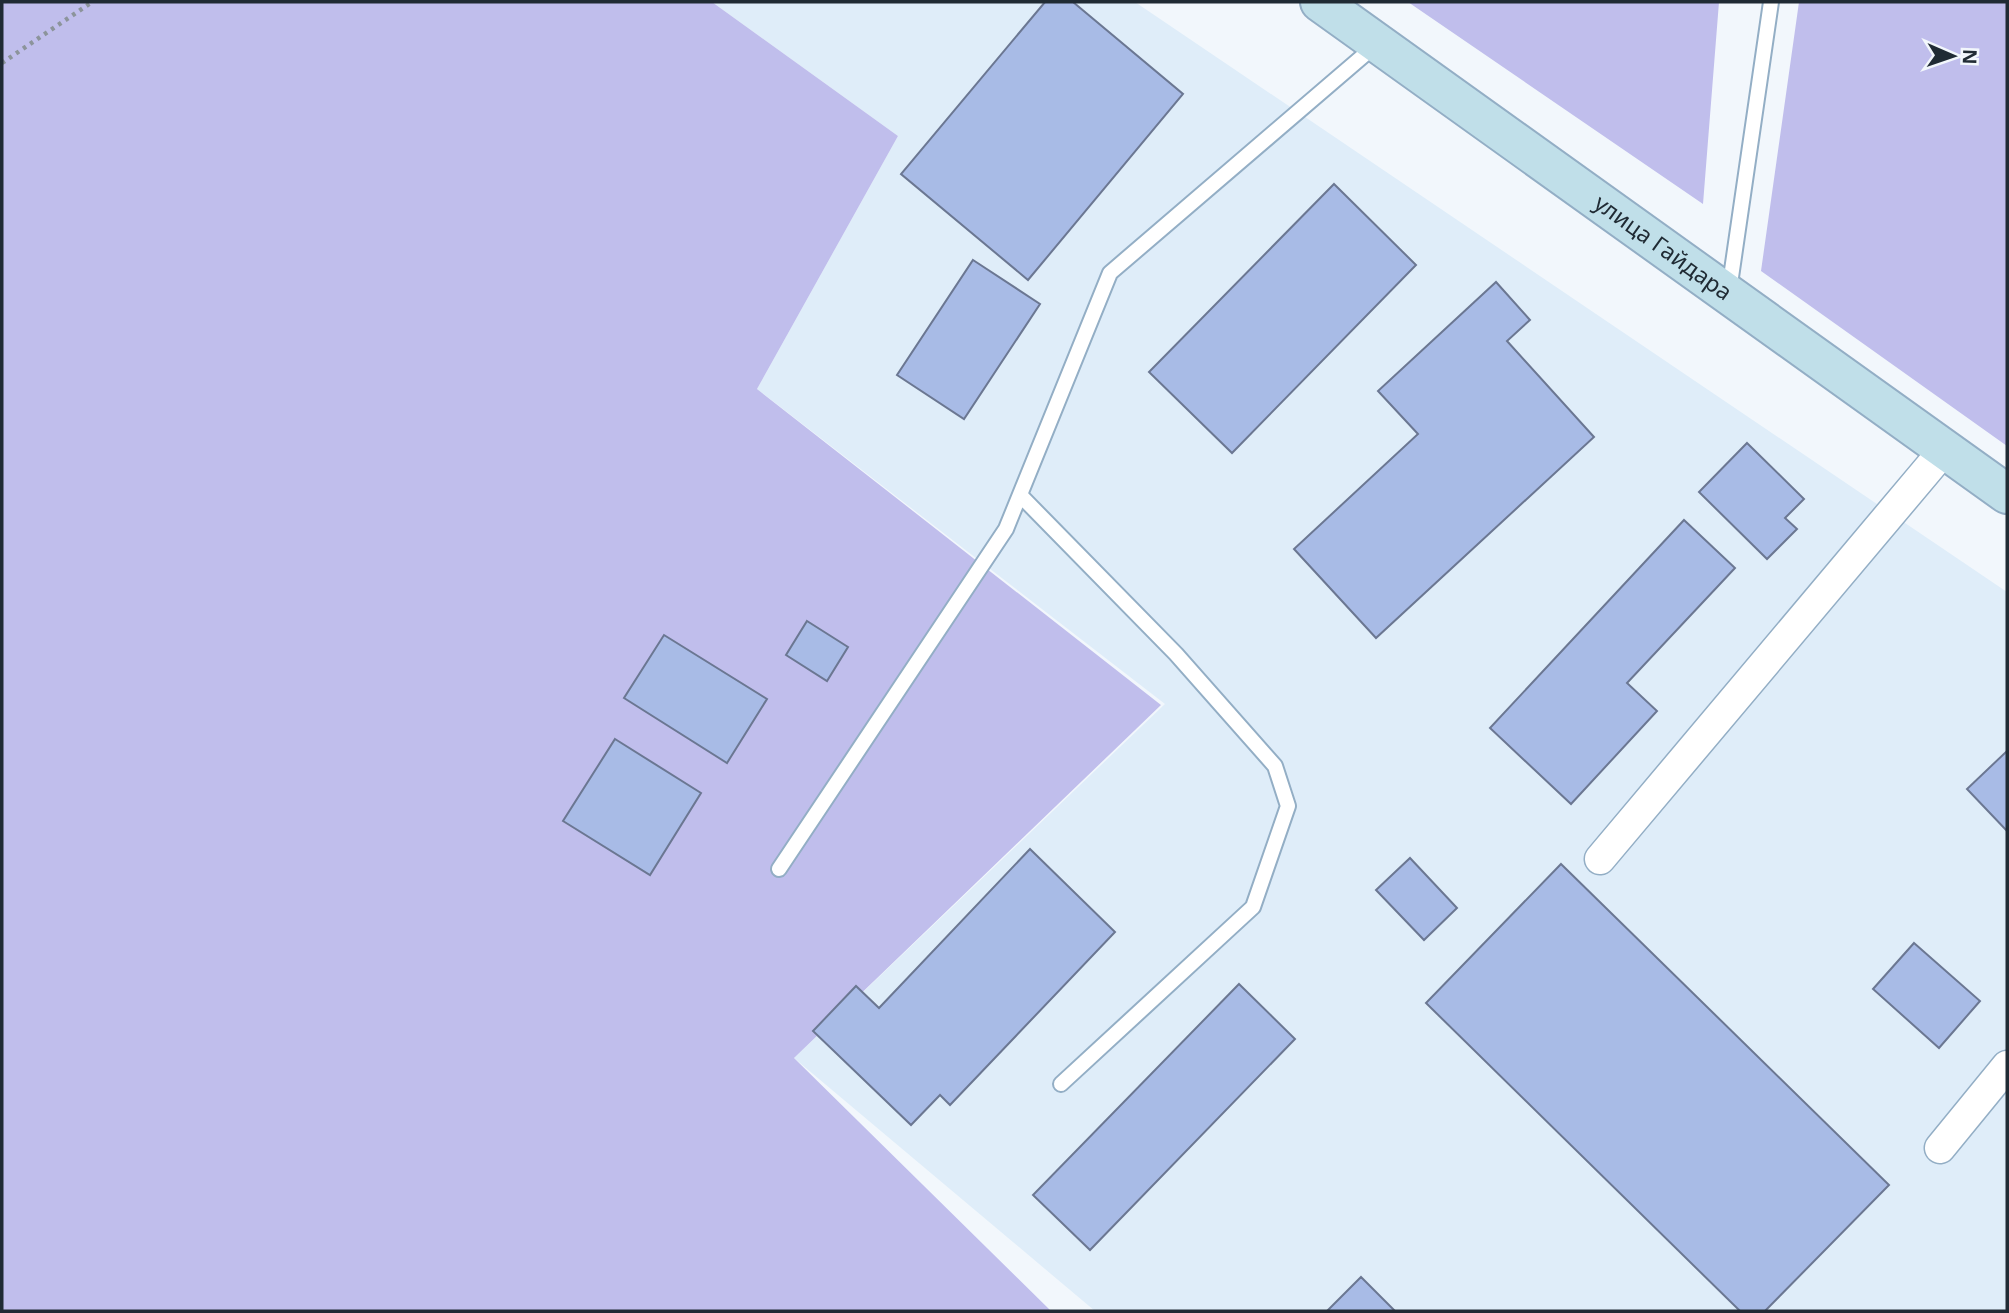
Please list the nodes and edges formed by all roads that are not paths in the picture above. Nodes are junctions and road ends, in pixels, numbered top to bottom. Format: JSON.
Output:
{"nodes":[{"id":1,"x":1320,"y":2,"type":"edge"},
{"id":2,"x":1770,"y":2,"type":"edge"},
{"id":3,"x":1378,"y":43,"type":"junction"},
{"id":4,"x":1729,"y":296,"type":"junction"},
{"id":5,"x":1945,"y":449,"type":"junction"},
{"id":6,"x":2007,"y":494,"type":"edge"},
{"id":7,"x":1020,"y":495,"type":"junction"},
{"id":8,"x":1600,"y":859,"type":"dead end"},
{"id":9,"x":779,"y":869,"type":"dead end"},
{"id":10,"x":2007,"y":1066,"type":"edge"},
{"id":11,"x":1061,"y":1084,"type":"dead end"},
{"id":12,"x":1940,"y":1148,"type":"dead end"}],
"edges":[{"from":1,"to":3,"type":"street","name":"улица Гайдара"},
{"from":2,"to":4,"type":"lane"},
{"from":3,"to":4,"type":"street","name":"улица Гайдара"},
{"from":3,"to":7,"type":"lane"},
{"from":4,"to":5,"type":"street","name":"улица Гайдара"},
{"from":5,"to":6,"type":"street","name":"улица Гайдара"},
{"from":5,"to":8,"type":"street"},
{"from":7,"to":9,"type":"lane"},
{"from":7,"to":11,"type":"lane"},
{"from":10,"to":12,"type":"street"}]}
